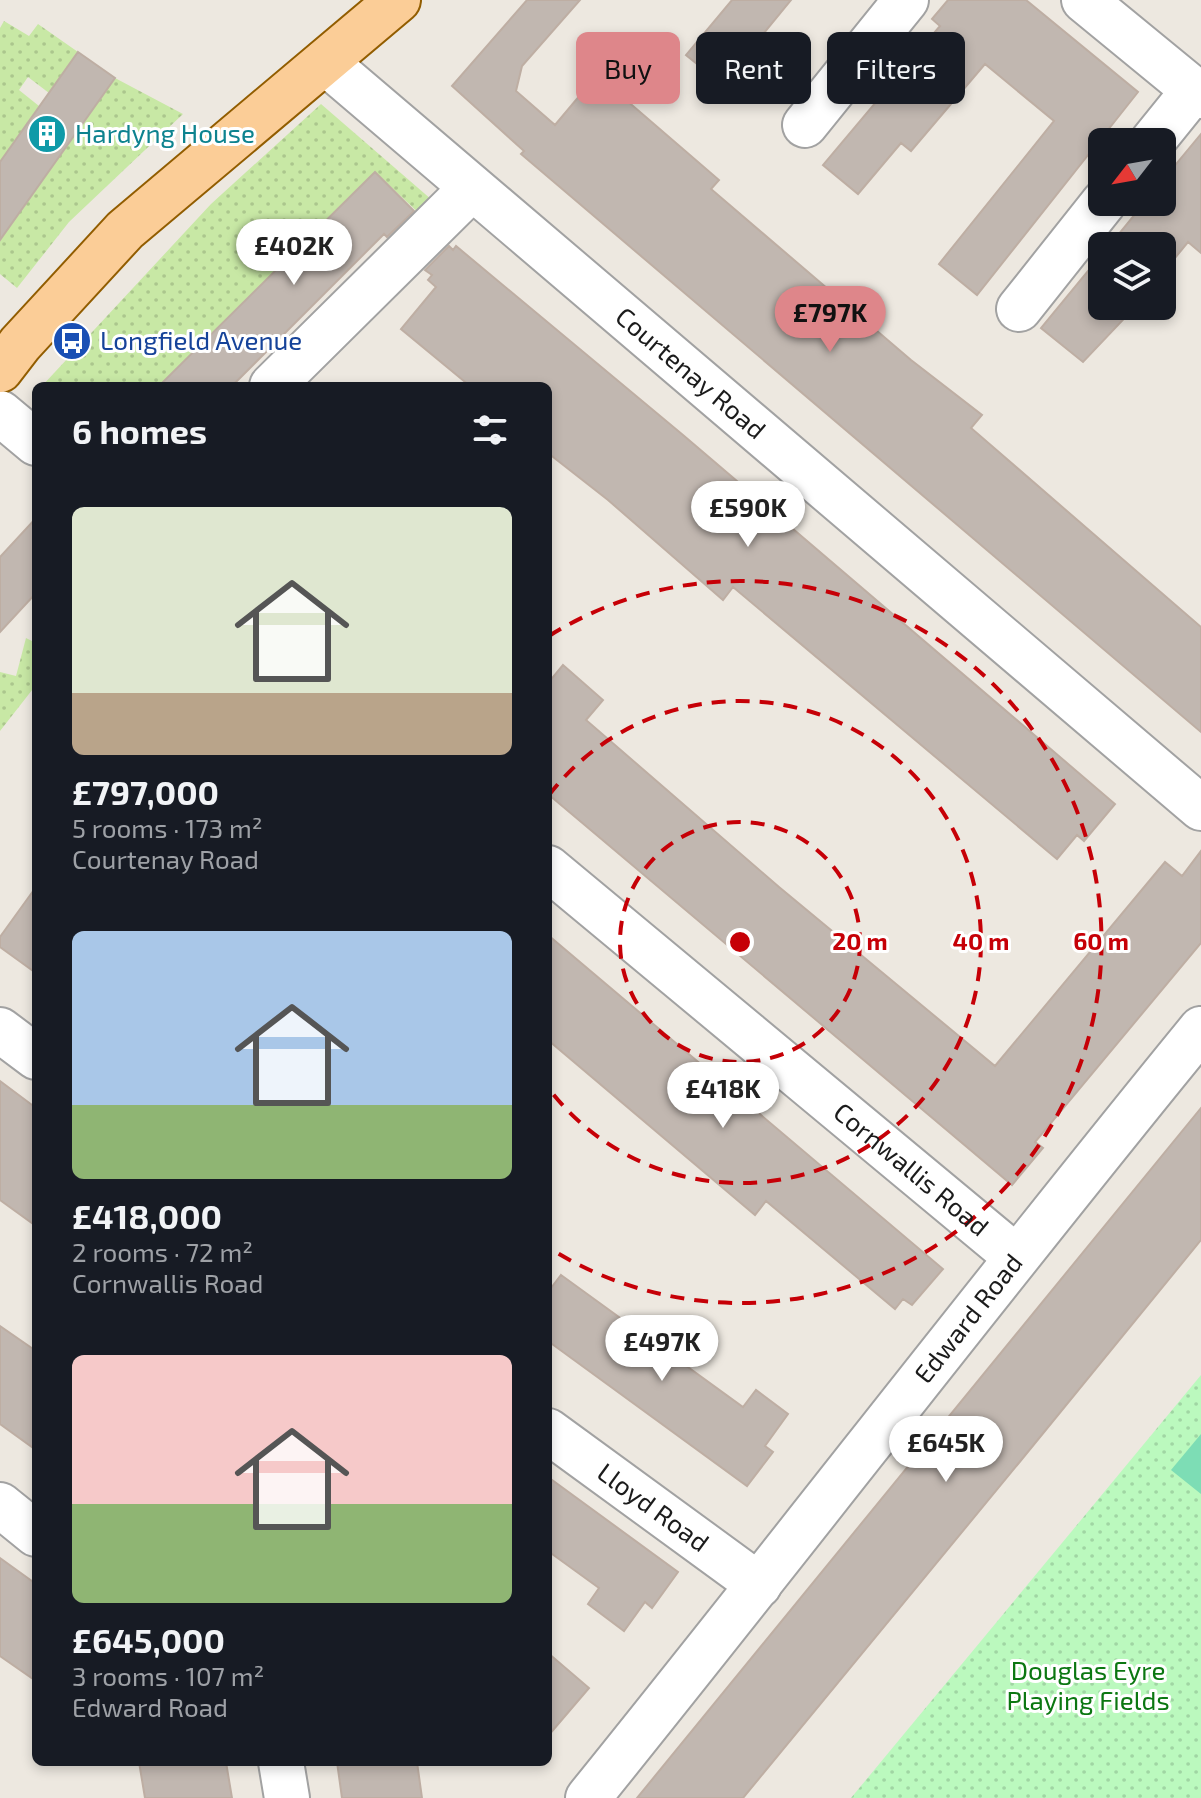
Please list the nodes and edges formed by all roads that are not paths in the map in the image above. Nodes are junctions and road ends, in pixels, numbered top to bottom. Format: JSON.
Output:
{"nodes":[{"id":1,"x":398,"y":0,"type":"edge"},
{"id":2,"x":906,"y":0,"type":"edge"},
{"id":3,"x":1084,"y":0,"type":"edge"},
{"id":4,"x":325,"y":62,"type":"junction"},
{"id":5,"x":1197,"y":93,"type":"edge"},
{"id":6,"x":805,"y":125,"type":"dead end"},
{"id":7,"x":1165,"y":128,"type":"edge"},
{"id":8,"x":472,"y":188,"type":"junction"},
{"id":9,"x":1093,"y":216,"type":"edge"},
{"id":10,"x":1019,"y":309,"type":"dead end"},
{"id":11,"x":7,"y":348,"type":"edge"},
{"id":12,"x":276,"y":382,"type":"edge"},
{"id":13,"x":0,"y":413,"type":"edge"},
{"id":14,"x":32,"y":440,"type":"edge"},
{"id":15,"x":1201,"y":808,"type":"edge"},
{"id":16,"x":552,"y":871,"type":"edge"},
{"id":17,"x":1201,"y":1029,"type":"edge"},
{"id":18,"x":0,"y":1030,"type":"edge"},
{"id":19,"x":32,"y":1054,"type":"edge"},
{"id":20,"x":1015,"y":1256,"type":"junction"},
{"id":21,"x":552,"y":1434,"type":"edge"},
{"id":22,"x":0,"y":1505,"type":"edge"},
{"id":23,"x":32,"y":1531,"type":"edge"},
{"id":24,"x":759,"y":1585,"type":"junction"},
{"id":25,"x":282,"y":1766,"type":"edge"},
{"id":26,"x":287,"y":1798,"type":"edge"},
{"id":27,"x":588,"y":1798,"type":"edge"}],
"edges":[{"from":1,"to":4,"type":"main road"},
{"from":2,"to":6,"type":"street"},
{"from":3,"to":5,"type":"street"},
{"from":4,"to":8,"type":"street","name":"Courtenay Road"},
{"from":4,"to":11,"type":"main road"},
{"from":5,"to":7,"type":"street"},
{"from":8,"to":12,"type":"street"},
{"from":8,"to":15,"type":"street","name":"Courtenay Road"},
{"from":9,"to":10,"type":"street"},
{"from":13,"to":14,"type":"street"},
{"from":16,"to":20,"type":"street","name":"Cornwallis Road"},
{"from":17,"to":20,"type":"street","name":"Edward Road"},
{"from":18,"to":19,"type":"street"},
{"from":20,"to":24,"type":"street","name":"Edward Road"},
{"from":21,"to":24,"type":"street","name":"Lloyd Road"},
{"from":22,"to":23,"type":"street"},
{"from":24,"to":27,"type":"street","name":"Edward Road"},
{"from":25,"to":26,"type":"street"}]}
